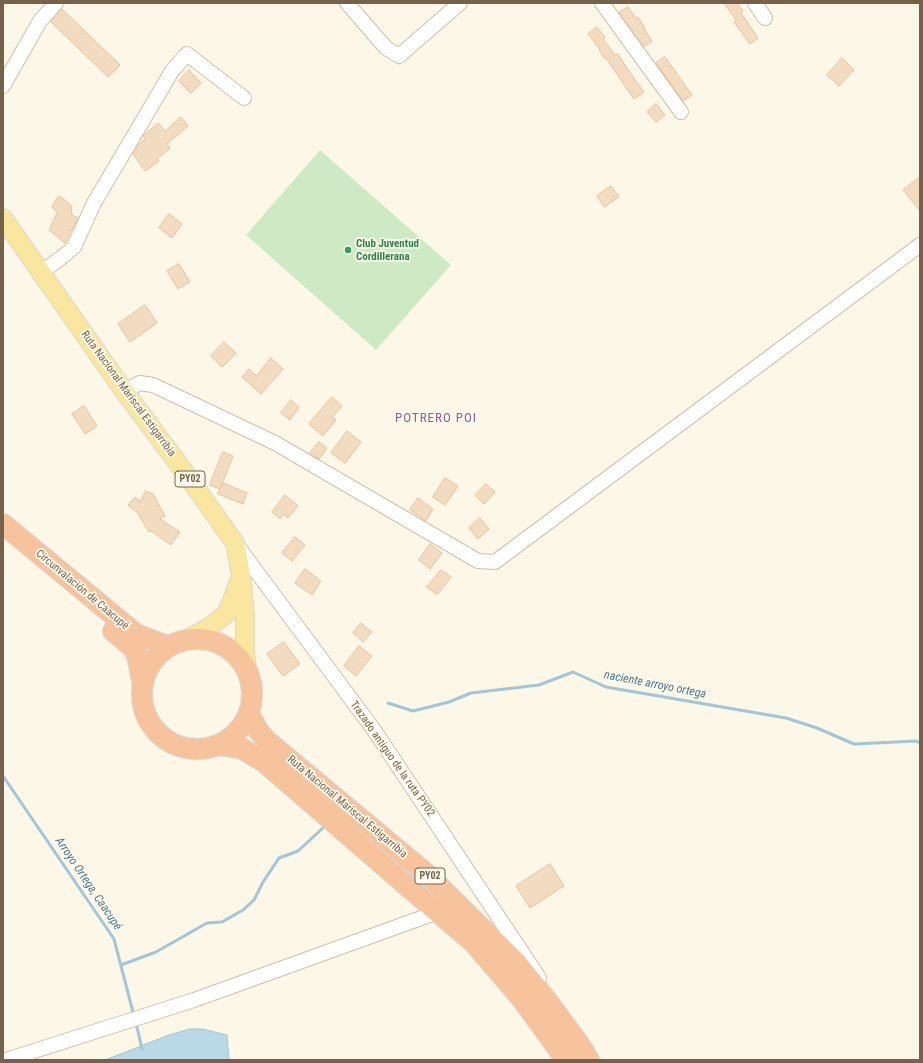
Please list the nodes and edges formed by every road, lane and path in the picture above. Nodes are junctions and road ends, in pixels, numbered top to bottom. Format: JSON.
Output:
{"nodes":[{"id":1,"x":56,"y":3,"type":"edge"},
{"id":2,"x":347,"y":3,"type":"edge"},
{"id":3,"x":460,"y":3,"type":"edge"},
{"id":4,"x":602,"y":3,"type":"edge"},
{"id":5,"x":755,"y":3,"type":"edge"},
{"id":6,"x":765,"y":18,"type":"dead end"},
{"id":7,"x":3,"y":86,"type":"edge"},
{"id":8,"x":244,"y":98,"type":"dead end"},
{"id":9,"x":680,"y":112,"type":"dead end"},
{"id":10,"x":3,"y":218,"type":"edge"},
{"id":11,"x":920,"y":245,"type":"edge"},
{"id":12,"x":41,"y":272,"type":"junction"},
{"id":13,"x":124,"y":391,"type":"junction"},
{"id":14,"x":3,"y":524,"type":"edge"},
{"id":15,"x":3,"y":541,"type":"edge"},
{"id":16,"x":235,"y":543,"type":"junction"},
{"id":17,"x":241,"y":575,"type":"junction"},
{"id":18,"x":190,"y":638,"type":"junction"},
{"id":19,"x":166,"y":646,"type":"junction"},
{"id":20,"x":247,"y":669,"type":"junction"},
{"id":21,"x":142,"y":681,"type":"junction"},
{"id":22,"x":249,"y":714,"type":"junction"},
{"id":23,"x":218,"y":745,"type":"junction"},
{"id":24,"x":438,"y":912,"type":"junction"},
{"id":25,"x":542,"y":981,"type":"dead end"},
{"id":26,"x":6,"y":1060,"type":"edge"},
{"id":27,"x":566,"y":1060,"type":"edge"},
{"id":28,"x":589,"y":1060,"type":"edge"}],
"edges":[{"from":1,"to":7,"type":"street"},
{"from":2,"to":3,"type":"street"},
{"from":4,"to":9,"type":"street"},
{"from":5,"to":6,"type":"street"},
{"from":8,"to":12,"type":"street"},
{"from":10,"to":12,"type":"main road","name":"Ruta Nacional Mariscal Estigarribia","number":"PY02"},
{"from":11,"to":13,"type":"street"},
{"from":12,"to":13,"type":"main road","name":"Ruta Nacional Mariscal Estigarribia","number":"PY02"},
{"from":13,"to":16,"type":"main road","name":"Ruta Nacional Mariscal Estigarribia","number":"PY02"},
{"from":14,"to":19,"type":"highway","name":"Circunvalación de Caacupé"},
{"from":15,"to":21,"type":"highway","name":"Circunvalación de Caacupé","number":"PY02"},
{"from":16,"to":17,"type":"main road","name":"Ruta Nacional Mariscal Estigarribia","number":"PY02"},
{"from":16,"to":25,"type":"street","name":"Trazado antiguo de la ruta PY02"},
{"from":17,"to":18,"type":"main road"},
{"from":17,"to":20,"type":"main road","name":"Ruta Nacional Mariscal Estigarribia"},
{"from":18,"to":19,"type":"highway","number":"PY02"},
{"from":18,"to":20,"type":"highway","number":"PY02"},
{"from":19,"to":21,"type":"highway","number":"PY02"},
{"from":20,"to":22,"type":"highway","number":"PY02"},
{"from":21,"to":23,"type":"highway","number":"PY02"},
{"from":22,"to":23,"type":"highway","number":"PY02"},
{"from":22,"to":28,"type":"highway","name":"Ruta Nacional Mariscal Estigarribia","number":"PY02"},
{"from":23,"to":24,"type":"highway","name":"Ruta Nacional Mariscal Estigarribia","number":"PY02"},
{"from":24,"to":26,"type":"street"},
{"from":24,"to":27,"type":"highway","name":"Ruta Nacional Mariscal Estigarribia","number":"PY02"}]}
